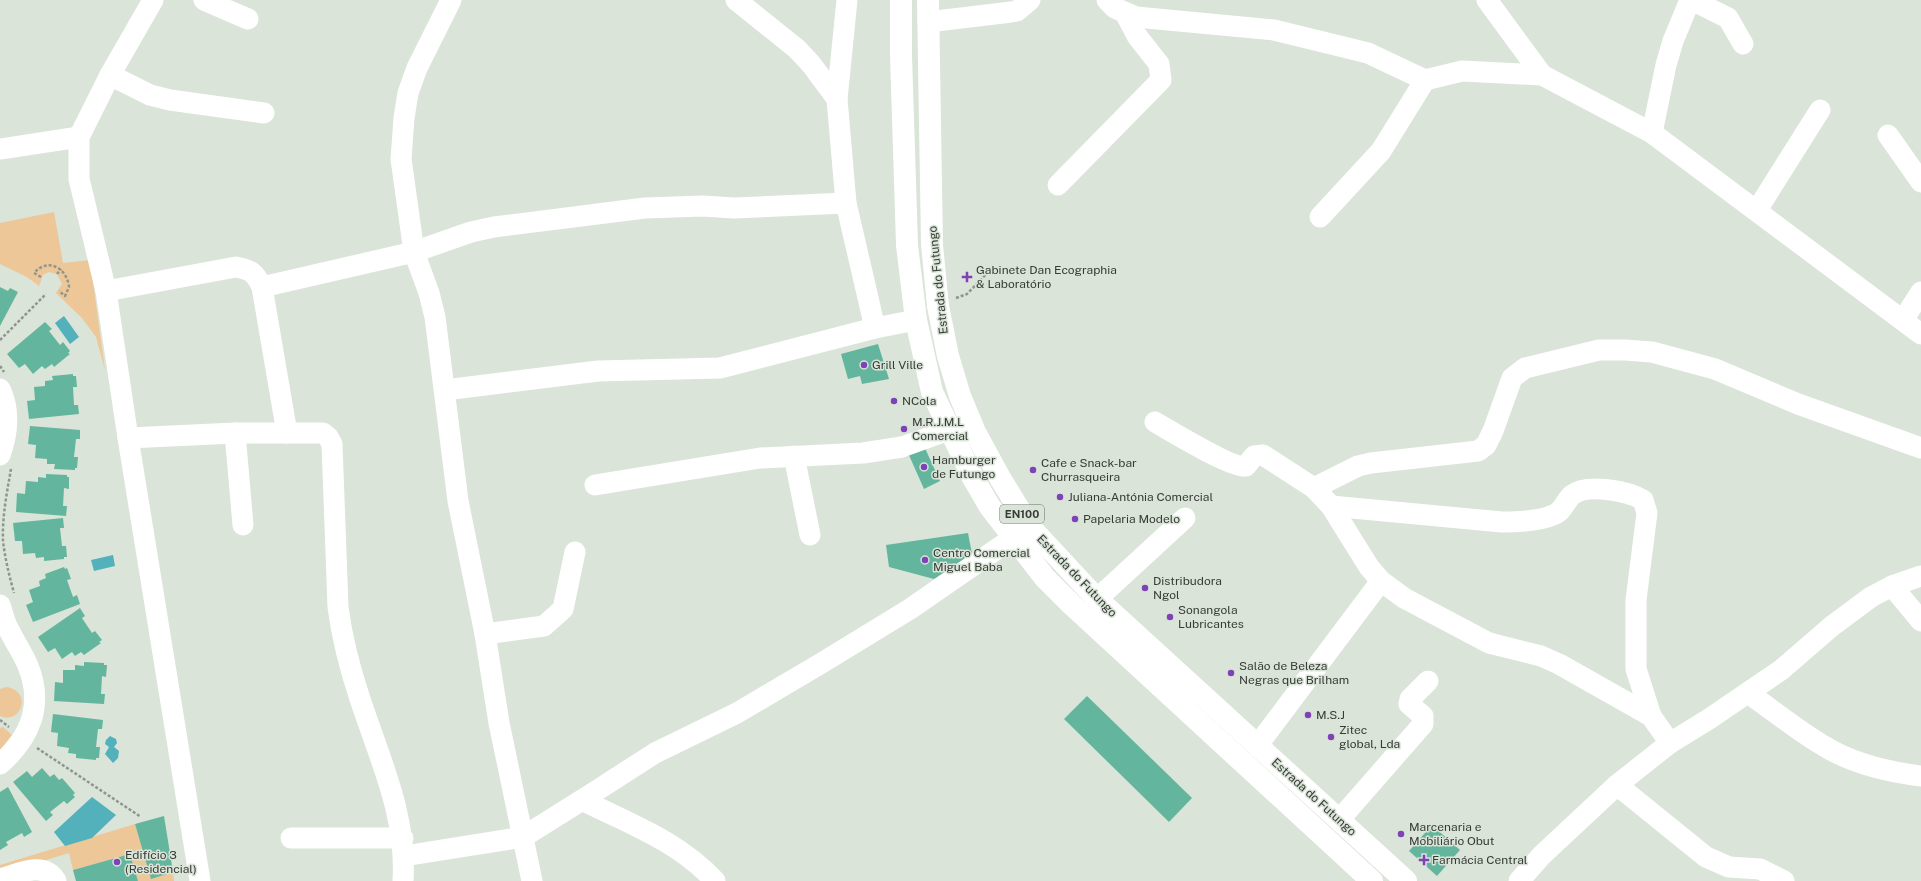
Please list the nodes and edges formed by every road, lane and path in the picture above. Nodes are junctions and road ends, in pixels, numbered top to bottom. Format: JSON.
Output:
{"nodes":[{"id":1,"x":153,"y":0,"type":"edge"},
{"id":2,"x":204,"y":0,"type":"edge"},
{"id":3,"x":451,"y":0,"type":"edge"},
{"id":4,"x":736,"y":0,"type":"edge"},
{"id":5,"x":847,"y":0,"type":"edge"},
{"id":6,"x":901,"y":0,"type":"edge"},
{"id":7,"x":928,"y":0,"type":"edge"},
{"id":8,"x":1030,"y":0,"type":"edge"},
{"id":9,"x":1107,"y":0,"type":"edge"},
{"id":10,"x":1487,"y":0,"type":"edge"},
{"id":11,"x":1691,"y":0,"type":"edge"},
{"id":12,"x":1125,"y":13,"type":"junction"},
{"id":13,"x":248,"y":19,"type":"dead end"},
{"id":14,"x":928,"y":22,"type":"junction"},
{"id":15,"x":1743,"y":44,"type":"dead end"},
{"id":16,"x":110,"y":75,"type":"junction"},
{"id":17,"x":1542,"y":75,"type":"junction"},
{"id":18,"x":1425,"y":80,"type":"junction"},
{"id":19,"x":837,"y":99,"type":"junction"},
{"id":20,"x":1820,"y":110,"type":"dead end"},
{"id":21,"x":264,"y":113,"type":"dead end"},
{"id":22,"x":1652,"y":133,"type":"junction"},
{"id":23,"x":1888,"y":135,"type":"dead end"},
{"id":24,"x":79,"y":137,"type":"junction"},
{"id":25,"x":0,"y":149,"type":"edge"},
{"id":26,"x":1921,"y":182,"type":"edge"},
{"id":27,"x":1058,"y":185,"type":"dead end"},
{"id":28,"x":846,"y":203,"type":"junction"},
{"id":29,"x":1756,"y":210,"type":"junction"},
{"id":30,"x":1320,"y":217,"type":"dead end"},
{"id":31,"x":414,"y":252,"type":"junction"},
{"id":32,"x":61,"y":269,"type":"junction"},
{"id":33,"x":990,"y":270,"type":"dead end"},
{"id":34,"x":57,"y":274,"type":"dead end"},
{"id":35,"x":41,"y":278,"type":"dead end"},
{"id":36,"x":262,"y":288,"type":"junction"},
{"id":37,"x":106,"y":290,"type":"junction"},
{"id":38,"x":59,"y":291,"type":"dead end"},
{"id":39,"x":1921,"y":292,"type":"edge"},
{"id":40,"x":46,"y":294,"type":"dead end"},
{"id":41,"x":938,"y":306,"type":"junction"},
{"id":42,"x":916,"y":320,"type":"junction"},
{"id":43,"x":1903,"y":320,"type":"junction"},
{"id":44,"x":875,"y":328,"type":"junction"},
{"id":45,"x":1921,"y":334,"type":"edge"},
{"id":46,"x":0,"y":340,"type":"edge"},
{"id":47,"x":0,"y":366,"type":"edge"},
{"id":48,"x":3,"y":382,"type":"edge"},
{"id":49,"x":445,"y":390,"type":"junction"},
{"id":50,"x":1155,"y":422,"type":"dead end"},
{"id":51,"x":949,"y":430,"type":"junction"},
{"id":52,"x":287,"y":433,"type":"junction"},
{"id":53,"x":235,"y":434,"type":"junction"},
{"id":54,"x":128,"y":438,"type":"junction"},
{"id":55,"x":1921,"y":448,"type":"edge"},
{"id":56,"x":794,"y":456,"type":"junction"},
{"id":57,"x":6,"y":460,"type":"edge"},
{"id":58,"x":595,"y":486,"type":"dead end"},
{"id":59,"x":1314,"y":488,"type":"junction"},
{"id":60,"x":1331,"y":506,"type":"junction"},
{"id":61,"x":1185,"y":518,"type":"dead end"},
{"id":62,"x":243,"y":525,"type":"dead end"},
{"id":63,"x":810,"y":535,"type":"dead end"},
{"id":64,"x":1013,"y":538,"type":"junction"},
{"id":65,"x":575,"y":552,"type":"dead end"},
{"id":66,"x":1921,"y":576,"type":"edge"},
{"id":67,"x":1381,"y":581,"type":"junction"},
{"id":68,"x":1892,"y":586,"type":"junction"},
{"id":69,"x":1097,"y":599,"type":"junction"},
{"id":70,"x":7,"y":601,"type":"edge"},
{"id":71,"x":1921,"y":620,"type":"edge"},
{"id":72,"x":485,"y":634,"type":"junction"},
{"id":73,"x":1428,"y":681,"type":"dead end"},
{"id":74,"x":1748,"y":693,"type":"junction"},
{"id":75,"x":1651,"y":716,"type":"junction"},
{"id":76,"x":1670,"y":743,"type":"junction"},
{"id":77,"x":31,"y":745,"type":"dead end"},
{"id":78,"x":1257,"y":746,"type":"junction"},
{"id":79,"x":0,"y":764,"type":"edge"},
{"id":80,"x":1921,"y":776,"type":"edge"},
{"id":81,"x":1617,"y":785,"type":"junction"},
{"id":82,"x":582,"y":800,"type":"junction"},
{"id":83,"x":141,"y":817,"type":"dead end"},
{"id":84,"x":1340,"y":819,"type":"junction"},
{"id":85,"x":524,"y":837,"type":"junction"},
{"id":86,"x":291,"y":838,"type":"dead end"},
{"id":87,"x":403,"y":847,"type":"junction"},
{"id":88,"x":0,"y":879,"type":"edge"},
{"id":89,"x":56,"y":881,"type":"edge"},
{"id":90,"x":200,"y":881,"type":"edge"},
{"id":91,"x":403,"y":881,"type":"edge"},
{"id":92,"x":532,"y":881,"type":"edge"},
{"id":93,"x":715,"y":881,"type":"edge"},
{"id":94,"x":1372,"y":881,"type":"edge"},
{"id":95,"x":1406,"y":881,"type":"edge"},
{"id":96,"x":1519,"y":881,"type":"edge"},
{"id":97,"x":1784,"y":881,"type":"edge"}],
"edges":[{"from":1,"to":16,"type":"street"},
{"from":2,"to":13,"type":"street"},
{"from":3,"to":31,"type":"street"},
{"from":4,"to":19,"type":"street"},
{"from":5,"to":19,"type":"street"},
{"from":6,"to":42,"type":"highway","name":"Estrada do Futungo","number":"EN100"},
{"from":7,"to":14,"type":"highway","name":"Estrada do Futungo","number":"EN100"},
{"from":8,"to":14,"type":"street"},
{"from":9,"to":12,"type":"street"},
{"from":10,"to":17,"type":"street"},
{"from":11,"to":15,"type":"street"},
{"from":11,"to":22,"type":"street"},
{"from":12,"to":18,"type":"street"},
{"from":12,"to":27,"type":"street"},
{"from":14,"to":41,"type":"highway","name":"Estrada do Futungo","number":"EN100"},
{"from":16,"to":21,"type":"street"},
{"from":16,"to":24,"type":"street"},
{"from":17,"to":18,"type":"street"},
{"from":17,"to":22,"type":"street"},
{"from":18,"to":30,"type":"street"},
{"from":19,"to":28,"type":"street"},
{"from":20,"to":29,"type":"street"},
{"from":22,"to":29,"type":"street"},
{"from":23,"to":26,"type":"street"},
{"from":24,"to":25,"type":"street"},
{"from":24,"to":37,"type":"street"},
{"from":28,"to":31,"type":"street"},
{"from":28,"to":44,"type":"street"},
{"from":29,"to":43,"type":"street"},
{"from":31,"to":36,"type":"street"},
{"from":31,"to":49,"type":"street"},
{"from":32,"to":34,"type":"path"},
{"from":32,"to":35,"type":"path"},
{"from":32,"to":38,"type":"path"},
{"from":33,"to":41,"type":"path"},
{"from":36,"to":37,"type":"street"},
{"from":36,"to":52,"type":"street"},
{"from":37,"to":54,"type":"street"},
{"from":39,"to":43,"type":"street"},
{"from":40,"to":46,"type":"path"},
{"from":41,"to":69,"type":"highway","name":"Estrada do Futungo","number":"EN100"},
{"from":42,"to":44,"type":"street"},
{"from":42,"to":51,"type":"highway","name":"Estrada do Futungo","number":"EN100"},
{"from":43,"to":45,"type":"street"},
{"from":44,"to":49,"type":"street"},
{"from":47,"to":48,"type":"path"},
{"from":48,"to":57,"type":"street"},
{"from":49,"to":72,"type":"street"},
{"from":50,"to":59,"type":"street"},
{"from":51,"to":56,"type":"street"},
{"from":51,"to":64,"type":"highway","name":"Estrada do Futungo","number":"EN100"},
{"from":52,"to":53,"type":"street"},
{"from":52,"to":87,"type":"street"},
{"from":53,"to":54,"type":"street"},
{"from":53,"to":62,"type":"street"},
{"from":54,"to":90,"type":"street"},
{"from":55,"to":59,"type":"street"},
{"from":56,"to":58,"type":"street"},
{"from":56,"to":63,"type":"street"},
{"from":57,"to":70,"type":"path"},
{"from":59,"to":60,"type":"street"},
{"from":60,"to":67,"type":"street"},
{"from":60,"to":75,"type":"street"},
{"from":61,"to":69,"type":"street"},
{"from":64,"to":82,"type":"street"},
{"from":64,"to":94,"type":"highway","name":"Estrada do Futungo","number":"EN100"},
{"from":65,"to":72,"type":"street"},
{"from":66,"to":68,"type":"street"},
{"from":67,"to":75,"type":"street"},
{"from":67,"to":78,"type":"street"},
{"from":68,"to":71,"type":"street"},
{"from":68,"to":74,"type":"street"},
{"from":69,"to":78,"type":"highway","name":"Estrada do Futungo","number":"EN100"},
{"from":70,"to":79,"type":"street"},
{"from":72,"to":85,"type":"street"},
{"from":73,"to":84,"type":"street"},
{"from":74,"to":76,"type":"street"},
{"from":74,"to":80,"type":"street"},
{"from":75,"to":76,"type":"street"},
{"from":76,"to":81,"type":"street"},
{"from":77,"to":83,"type":"path"},
{"from":78,"to":84,"type":"highway","name":"Estrada do Futungo","number":"EN100"},
{"from":81,"to":96,"type":"street"},
{"from":81,"to":97,"type":"street"},
{"from":82,"to":85,"type":"street"},
{"from":82,"to":93,"type":"street"},
{"from":84,"to":95,"type":"highway","name":"Estrada do Futungo","number":"EN100"},
{"from":85,"to":87,"type":"street"},
{"from":85,"to":92,"type":"street"},
{"from":86,"to":87,"type":"street"},
{"from":87,"to":91,"type":"street"},
{"from":88,"to":89,"type":"street"}]}
